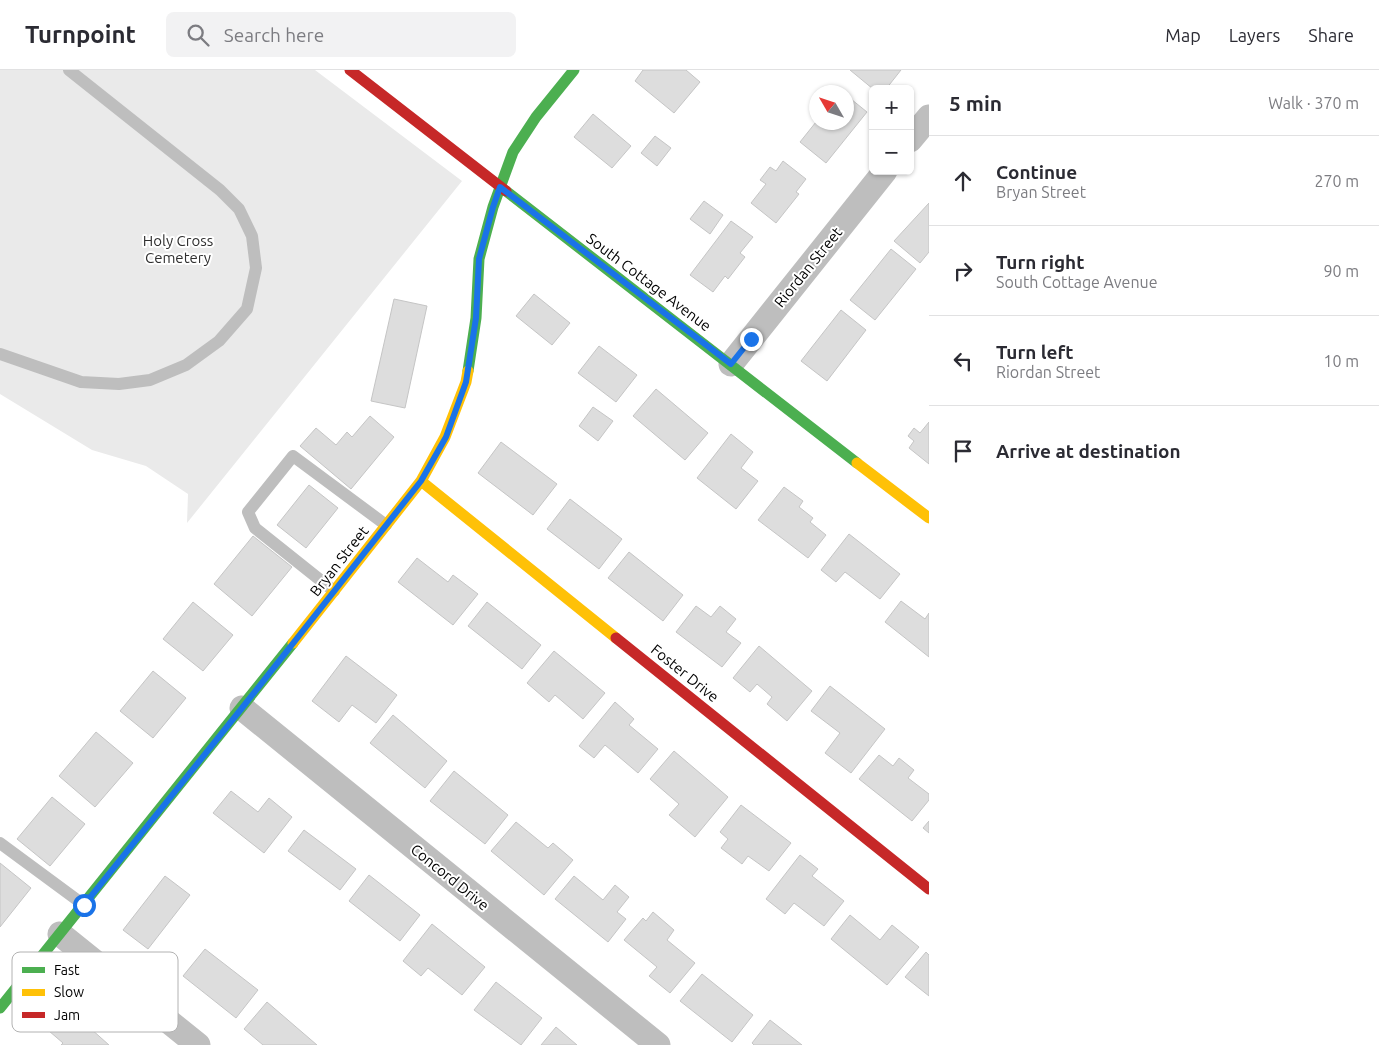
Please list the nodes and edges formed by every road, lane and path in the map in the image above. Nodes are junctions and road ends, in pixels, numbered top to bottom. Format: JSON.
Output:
{"nodes":[{"id":1,"x":69,"y":70,"type":"edge"},
{"id":2,"x":350,"y":70,"type":"edge"},
{"id":3,"x":574,"y":70,"type":"edge"},
{"id":4,"x":929,"y":117,"type":"edge"},
{"id":5,"x":914,"y":135,"type":"edge"},
{"id":6,"x":882,"y":175,"type":"edge"},
{"id":7,"x":500,"y":187,"type":"junction"},
{"id":8,"x":0,"y":354,"type":"edge"},
{"id":9,"x":731,"y":364,"type":"junction"},
{"id":10,"x":421,"y":481,"type":"junction"},
{"id":11,"x":929,"y":518,"type":"edge"},
{"id":12,"x":386,"y":525,"type":"junction"},
{"id":13,"x":334,"y":591,"type":"junction"},
{"id":14,"x":242,"y":708,"type":"junction"},
{"id":15,"x":0,"y":843,"type":"edge"},
{"id":16,"x":929,"y":889,"type":"edge"},
{"id":17,"x":84,"y":905,"type":"junction"},
{"id":18,"x":60,"y":934,"type":"junction"},
{"id":19,"x":45,"y":952,"type":"edge"},
{"id":20,"x":82,"y":952,"type":"edge"},
{"id":21,"x":12,"y":993,"type":"edge"},
{"id":22,"x":0,"y":1008,"type":"edge"},
{"id":23,"x":178,"y":1029,"type":"edge"},
{"id":24,"x":198,"y":1045,"type":"edge"},
{"id":25,"x":658,"y":1045,"type":"edge"}],
"edges":[{"from":1,"to":8,"type":"lane"},
{"from":2,"to":7,"type":"street","name":"South Cottage Avenue"},
{"from":3,"to":7,"type":"street","name":"Bryan Street"},
{"from":4,"to":5,"type":"street"},
{"from":6,"to":9,"type":"street","name":"Riordan Street"},
{"from":7,"to":9,"type":"street","name":"South Cottage Avenue"},
{"from":7,"to":10,"type":"street","name":"Bryan Street"},
{"from":9,"to":11,"type":"street","name":"South Cottage Avenue"},
{"from":10,"to":12,"type":"street","name":"Bryan Street"},
{"from":10,"to":16,"type":"street","name":"Foster Drive"},
{"from":12,"to":13,"type":"street","name":"Bryan Street"},
{"from":12,"to":13,"type":"lane"},
{"from":13,"to":14,"type":"street","name":"Bryan Street"},
{"from":14,"to":17,"type":"street","name":"Bryan Street"},
{"from":14,"to":25,"type":"street","name":"Concord Drive"},
{"from":15,"to":17,"type":"lane"},
{"from":17,"to":18,"type":"street","name":"Bryan Street"},
{"from":18,"to":19,"type":"street","name":"Bryan Street"},
{"from":18,"to":20,"type":"street"},
{"from":21,"to":22,"type":"street","name":"Bryan Street"},
{"from":23,"to":24,"type":"street"}]}
